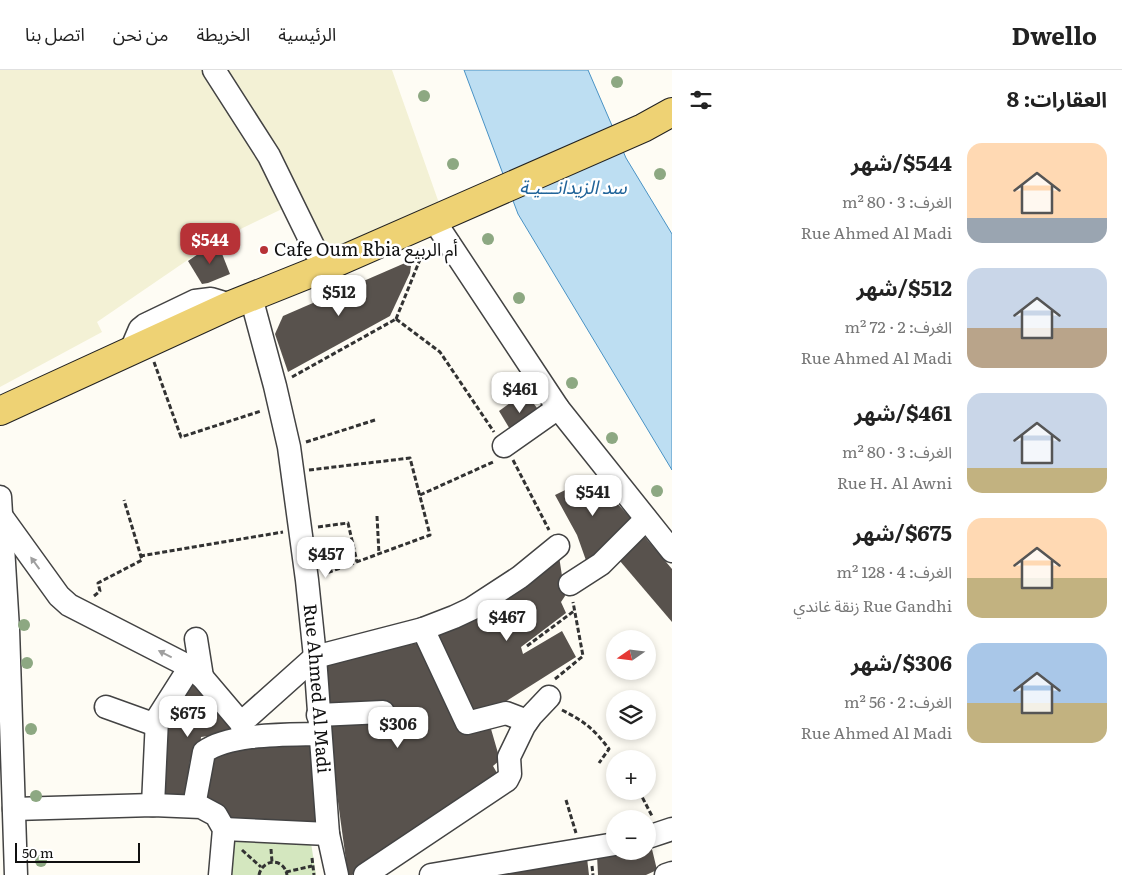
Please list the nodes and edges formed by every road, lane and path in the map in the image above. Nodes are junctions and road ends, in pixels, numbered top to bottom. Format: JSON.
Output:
{"nodes":[{"id":1,"x":214,"y":70,"type":"edge"},
{"id":2,"x":672,"y":112,"type":"edge"},
{"id":3,"x":433,"y":218,"type":"junction"},
{"id":4,"x":421,"y":257,"type":"dead end"},
{"id":5,"x":326,"y":266,"type":"junction"},
{"id":6,"x":241,"y":301,"type":"junction"},
{"id":7,"x":396,"y":318,"type":"junction"},
{"id":8,"x":139,"y":346,"type":"junction"},
{"id":9,"x":277,"y":396,"type":"junction"},
{"id":10,"x":558,"y":408,"type":"junction"},
{"id":11,"x":0,"y":411,"type":"edge"},
{"id":12,"x":375,"y":420,"type":"dead end"},
{"id":13,"x":289,"y":447,"type":"junction"},
{"id":14,"x":507,"y":450,"type":"junction"},
{"id":15,"x":292,"y":472,"type":"junction"},
{"id":16,"x":420,"y":495,"type":"junction"},
{"id":17,"x":124,"y":500,"type":"dead end"},
{"id":18,"x":1,"y":507,"type":"edge"},
{"id":19,"x":377,"y":516,"type":"dead end"},
{"id":20,"x":646,"y":519,"type":"junction"},
{"id":21,"x":300,"y":529,"type":"junction"},
{"id":22,"x":558,"y":546,"type":"joint"},
{"id":23,"x":672,"y":552,"type":"edge"},
{"id":24,"x":379,"y":554,"type":"junction"},
{"id":25,"x":140,"y":556,"type":"junction"},
{"id":26,"x":357,"y":562,"type":"junction"},
{"id":27,"x":307,"y":580,"type":"junction"},
{"id":28,"x":570,"y":584,"type":"joint"},
{"id":29,"x":78,"y":610,"type":"junction"},
{"id":30,"x":574,"y":611,"type":"junction"},
{"id":31,"x":4,"y":627,"type":"edge"},
{"id":32,"x":423,"y":629,"type":"junction"},
{"id":33,"x":196,"y":639,"type":"dead end"},
{"id":34,"x":527,"y":646,"type":"dead end"},
{"id":35,"x":315,"y":658,"type":"junction"},
{"id":36,"x":196,"y":672,"type":"junction"},
{"id":37,"x":549,"y":697,"type":"junction"},
{"id":38,"x":106,"y":707,"type":"dead end"},
{"id":39,"x":383,"y":712,"type":"dead end"},
{"id":40,"x":527,"y":721,"type":"junction"},
{"id":41,"x":319,"y":724,"type":"junction"},
{"id":42,"x":156,"y":725,"type":"junction"},
{"id":43,"x":243,"y":730,"type":"junction"},
{"id":44,"x":599,"y":763,"type":"dead end"},
{"id":45,"x":566,"y":800,"type":"dead end"},
{"id":46,"x":153,"y":805,"type":"junction"},
{"id":47,"x":194,"y":806,"type":"junction"},
{"id":48,"x":14,"y":809,"type":"junction"},
{"id":49,"x":672,"y":829,"type":"edge"},
{"id":50,"x":328,"y":834,"type":"junction"},
{"id":51,"x":656,"y":834,"type":"edge"},
{"id":52,"x":230,"y":836,"type":"junction"},
{"id":53,"x":270,"y":844,"type":"dead end"},
{"id":54,"x":606,"y":846,"type":"edge"},
{"id":55,"x":581,"y":850,"type":"junction"},
{"id":56,"x":272,"y":862,"type":"junction"},
{"id":57,"x":312,"y":866,"type":"dead end"},
{"id":58,"x":261,"y":868,"type":"junction"},
{"id":59,"x":374,"y":873,"type":"edge"},
{"id":60,"x":672,"y":873,"type":"edge"},
{"id":61,"x":286,"y":874,"type":"edge"},
{"id":62,"x":16,"y":875,"type":"edge"},
{"id":63,"x":220,"y":875,"type":"edge"},
{"id":64,"x":259,"y":875,"type":"edge"},
{"id":65,"x":337,"y":875,"type":"edge"},
{"id":66,"x":432,"y":875,"type":"edge"},
{"id":67,"x":666,"y":875,"type":"edge"}],
"edges":[{"from":1,"to":5,"type":"street"},
{"from":2,"to":3,"type":"main road"},
{"from":3,"to":5,"type":"main road"},
{"from":3,"to":10,"type":"street"},
{"from":4,"to":7,"type":"path"},
{"from":5,"to":6,"type":"main road"},
{"from":6,"to":8,"type":"main road"},
{"from":6,"to":9,"type":"street","name":"Rue Ahmed Al Madi"},
{"from":7,"to":9,"type":"path"},
{"from":7,"to":14,"type":"path"},
{"from":8,"to":9,"type":"path"},
{"from":8,"to":11,"type":"main road"},
{"from":9,"to":13,"type":"street","name":"Rue Ahmed Al Madi"},
{"from":10,"to":14,"type":"street"},
{"from":10,"to":20,"type":"street"},
{"from":12,"to":13,"type":"path"},
{"from":13,"to":15,"type":"street","name":"Rue Ahmed Al Madi"},
{"from":14,"to":16,"type":"path"},
{"from":14,"to":22,"type":"path"},
{"from":15,"to":16,"type":"path"},
{"from":15,"to":21,"type":"street","name":"Rue Ahmed Al Madi"},
{"from":16,"to":24,"type":"path"},
{"from":17,"to":25,"type":"path"},
{"from":29,"to":18,"type":"street","one_way":true},
{"from":18,"to":31,"type":"street"},
{"from":19,"to":24,"type":"path"},
{"from":20,"to":23,"type":"street"},
{"from":20,"to":28,"type":"street"},
{"from":21,"to":25,"type":"path"},
{"from":21,"to":26,"type":"path"},
{"from":21,"to":27,"type":"street","name":"Rue Ahmed Al Madi"},
{"from":22,"to":32,"type":"street"},
{"from":24,"to":26,"type":"path"},
{"from":25,"to":29,"type":"path"},
{"from":26,"to":27,"type":"path"},
{"from":27,"to":35,"type":"street","name":"Rue Ahmed Al Madi"},
{"from":28,"to":30,"type":"path"},
{"from":36,"to":29,"type":"street","one_way":true},
{"from":30,"to":34,"type":"path"},
{"from":30,"to":37,"type":"path"},
{"from":31,"to":48,"type":"street"},
{"from":32,"to":35,"type":"street"},
{"from":32,"to":40,"type":"street"},
{"from":33,"to":36,"type":"street"},
{"from":35,"to":41,"type":"street","name":"Rue Ahmed Al Madi"},
{"from":35,"to":43,"type":"street"},
{"from":36,"to":42,"type":"street"},
{"from":36,"to":43,"type":"street"},
{"from":37,"to":40,"type":"street"},
{"from":37,"to":44,"type":"path"},
{"from":38,"to":42,"type":"street"},
{"from":39,"to":41,"type":"street"},
{"from":40,"to":59,"type":"street"},
{"from":41,"to":43,"type":"street"},
{"from":41,"to":50,"type":"street","name":"Rue Ahmed Al Madi"},
{"from":42,"to":46,"type":"street"},
{"from":43,"to":47,"type":"street"},
{"from":45,"to":55,"type":"path"},
{"from":46,"to":47,"type":"street"},
{"from":46,"to":48,"type":"street"},
{"from":47,"to":52,"type":"street"},
{"from":48,"to":62,"type":"street"},
{"from":49,"to":51,"type":"street"},
{"from":50,"to":52,"type":"street"},
{"from":50,"to":65,"type":"street","name":"Rue Ahmed Al Madi"},
{"from":52,"to":58,"type":"path"},
{"from":52,"to":63,"type":"street"},
{"from":53,"to":56,"type":"path"},
{"from":54,"to":55,"type":"street"},
{"from":55,"to":66,"type":"street"},
{"from":56,"to":58,"type":"path"},
{"from":56,"to":61,"type":"path"},
{"from":57,"to":61,"type":"path"},
{"from":58,"to":64,"type":"path"},
{"from":60,"to":67,"type":"street"}]}
